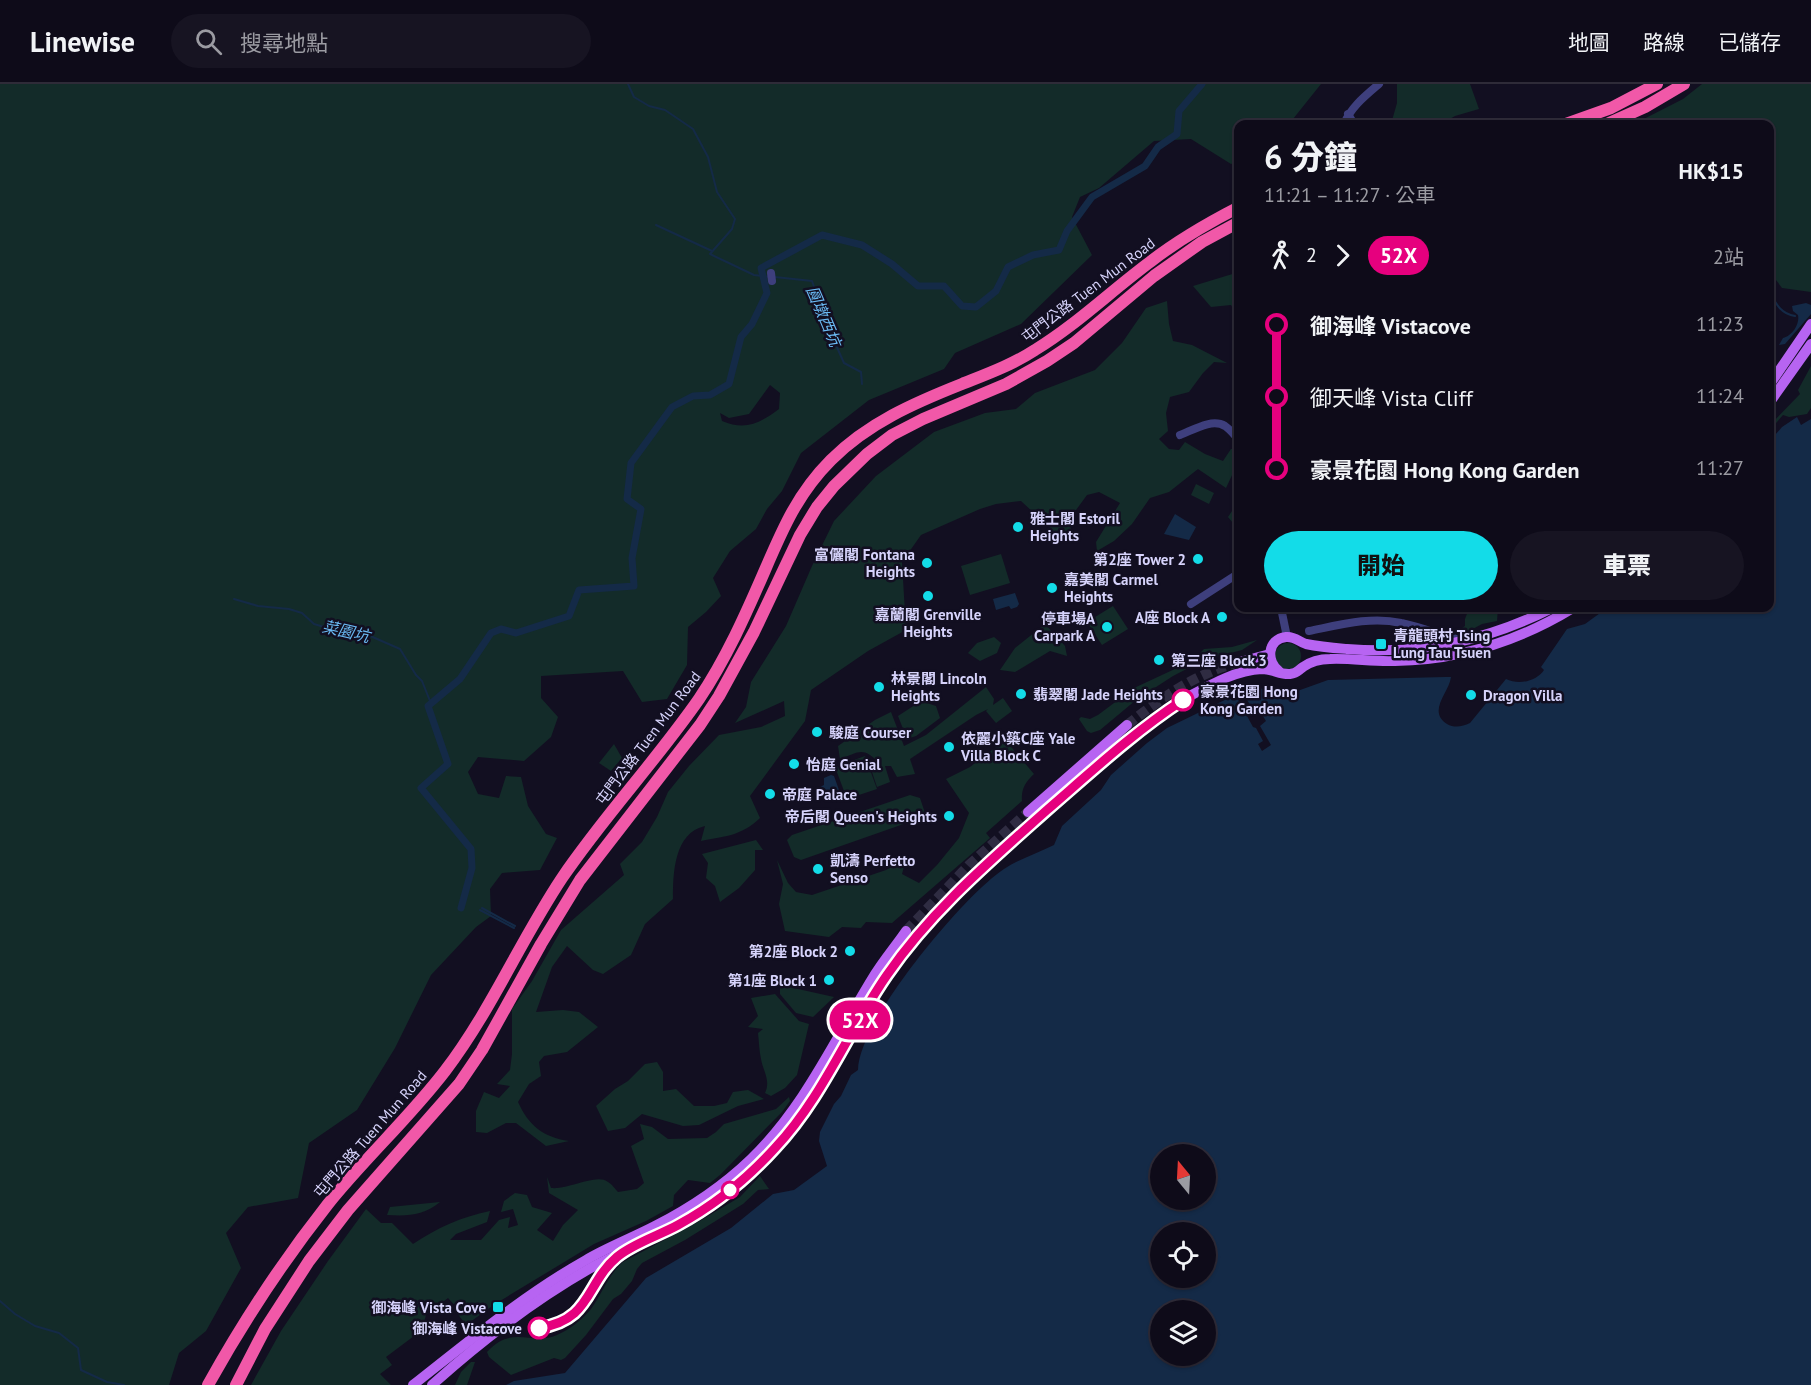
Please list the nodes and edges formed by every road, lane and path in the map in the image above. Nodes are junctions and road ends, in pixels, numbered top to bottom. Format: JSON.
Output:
{"nodes":[{"id":1,"x":1379,"y":84,"type":"edge"},
{"id":2,"x":1657,"y":84,"type":"edge"},
{"id":3,"x":1684,"y":84,"type":"edge"},
{"id":4,"x":1348,"y":114,"type":"junction"},
{"id":5,"x":1346,"y":120,"type":"edge"},
{"id":6,"x":1352,"y":120,"type":"edge"},
{"id":7,"x":1577,"y":120,"type":"edge"},
{"id":8,"x":1616,"y":120,"type":"edge"},
{"id":9,"x":1234,"y":210,"type":"edge"},
{"id":10,"x":1234,"y":225,"type":"edge"},
{"id":11,"x":1811,"y":324,"type":"edge"},
{"id":12,"x":1811,"y":344,"type":"edge"},
{"id":13,"x":1774,"y":378,"type":"edge"},
{"id":14,"x":1774,"y":396,"type":"edge"},
{"id":15,"x":1234,"y":434,"type":"edge"},
{"id":16,"x":1180,"y":435,"type":"dead end"},
{"id":17,"x":1234,"y":576,"type":"edge"},
{"id":18,"x":1191,"y":604,"type":"dead end"},
{"id":19,"x":1282,"y":612,"type":"edge"},
{"id":20,"x":1543,"y":612,"type":"edge"},
{"id":21,"x":1566,"y":612,"type":"edge"},
{"id":22,"x":1401,"y":623,"type":"junction"},
{"id":23,"x":1313,"y":631,"type":"dead end"},
{"id":24,"x":1287,"y":637,"type":"junction"},
{"id":25,"x":1466,"y":641,"type":"junction"},
{"id":26,"x":1303,"y":643,"type":"junction"},
{"id":27,"x":1408,"y":649,"type":"junction"},
{"id":28,"x":1270,"y":654,"type":"junction"},
{"id":29,"x":1236,"y":663,"type":"tunnel mouth"},
{"id":30,"x":1304,"y":666,"type":"junction"},
{"id":31,"x":1279,"y":672,"type":"junction"},
{"id":32,"x":1127,"y":725,"type":"tunnel mouth"},
{"id":33,"x":1127,"y":741,"type":"junction"},
{"id":34,"x":1089,"y":758,"type":"junction"},
{"id":35,"x":1028,"y":812,"type":"tunnel mouth"},
{"id":36,"x":906,"y":931,"type":"tunnel mouth"},
{"id":37,"x":208,"y":1385,"type":"edge"},
{"id":38,"x":236,"y":1385,"type":"edge"},
{"id":39,"x":414,"y":1385,"type":"edge"},
{"id":40,"x":432,"y":1385,"type":"edge"}],
"edges":[{"from":1,"to":4,"type":"street"},
{"from":2,"to":7,"type":"highway"},
{"from":3,"to":8,"type":"highway"},
{"from":4,"to":5,"type":"street"},
{"from":4,"to":6,"type":"street"},
{"from":9,"to":37,"type":"highway","name":"屯門公路 Tuen Mun Road"},
{"from":10,"to":38,"type":"highway","name":"屯門公路 Tuen Mun Road"},
{"from":11,"to":13,"type":"main road"},
{"from":12,"to":14,"type":"main road"},
{"from":15,"to":16,"type":"street"},
{"from":17,"to":18,"type":"street"},
{"from":19,"to":24,"type":"street"},
{"from":20,"to":25,"type":"main road"},
{"from":21,"to":30,"type":"main road"},
{"from":22,"to":23,"type":"street"},
{"from":22,"to":25,"type":"street"},
{"from":22,"to":27,"type":"street"},
{"from":24,"to":26,"type":"main road"},
{"from":24,"to":28,"type":"main road"},
{"from":25,"to":27,"type":"main road"},
{"from":26,"to":27,"type":"main road"},
{"from":26,"to":30,"type":"main road"},
{"from":28,"to":29,"type":"main road"},
{"from":28,"to":31,"type":"main road"},
{"from":30,"to":31,"type":"main road"},
{"from":31,"to":33,"type":"main road"},
{"from":32,"to":34,"type":"main road"},
{"from":33,"to":34,"type":"street"},
{"from":33,"to":40,"type":"main road"},
{"from":34,"to":35,"type":"main road"},
{"from":36,"to":39,"type":"main road"}]}
